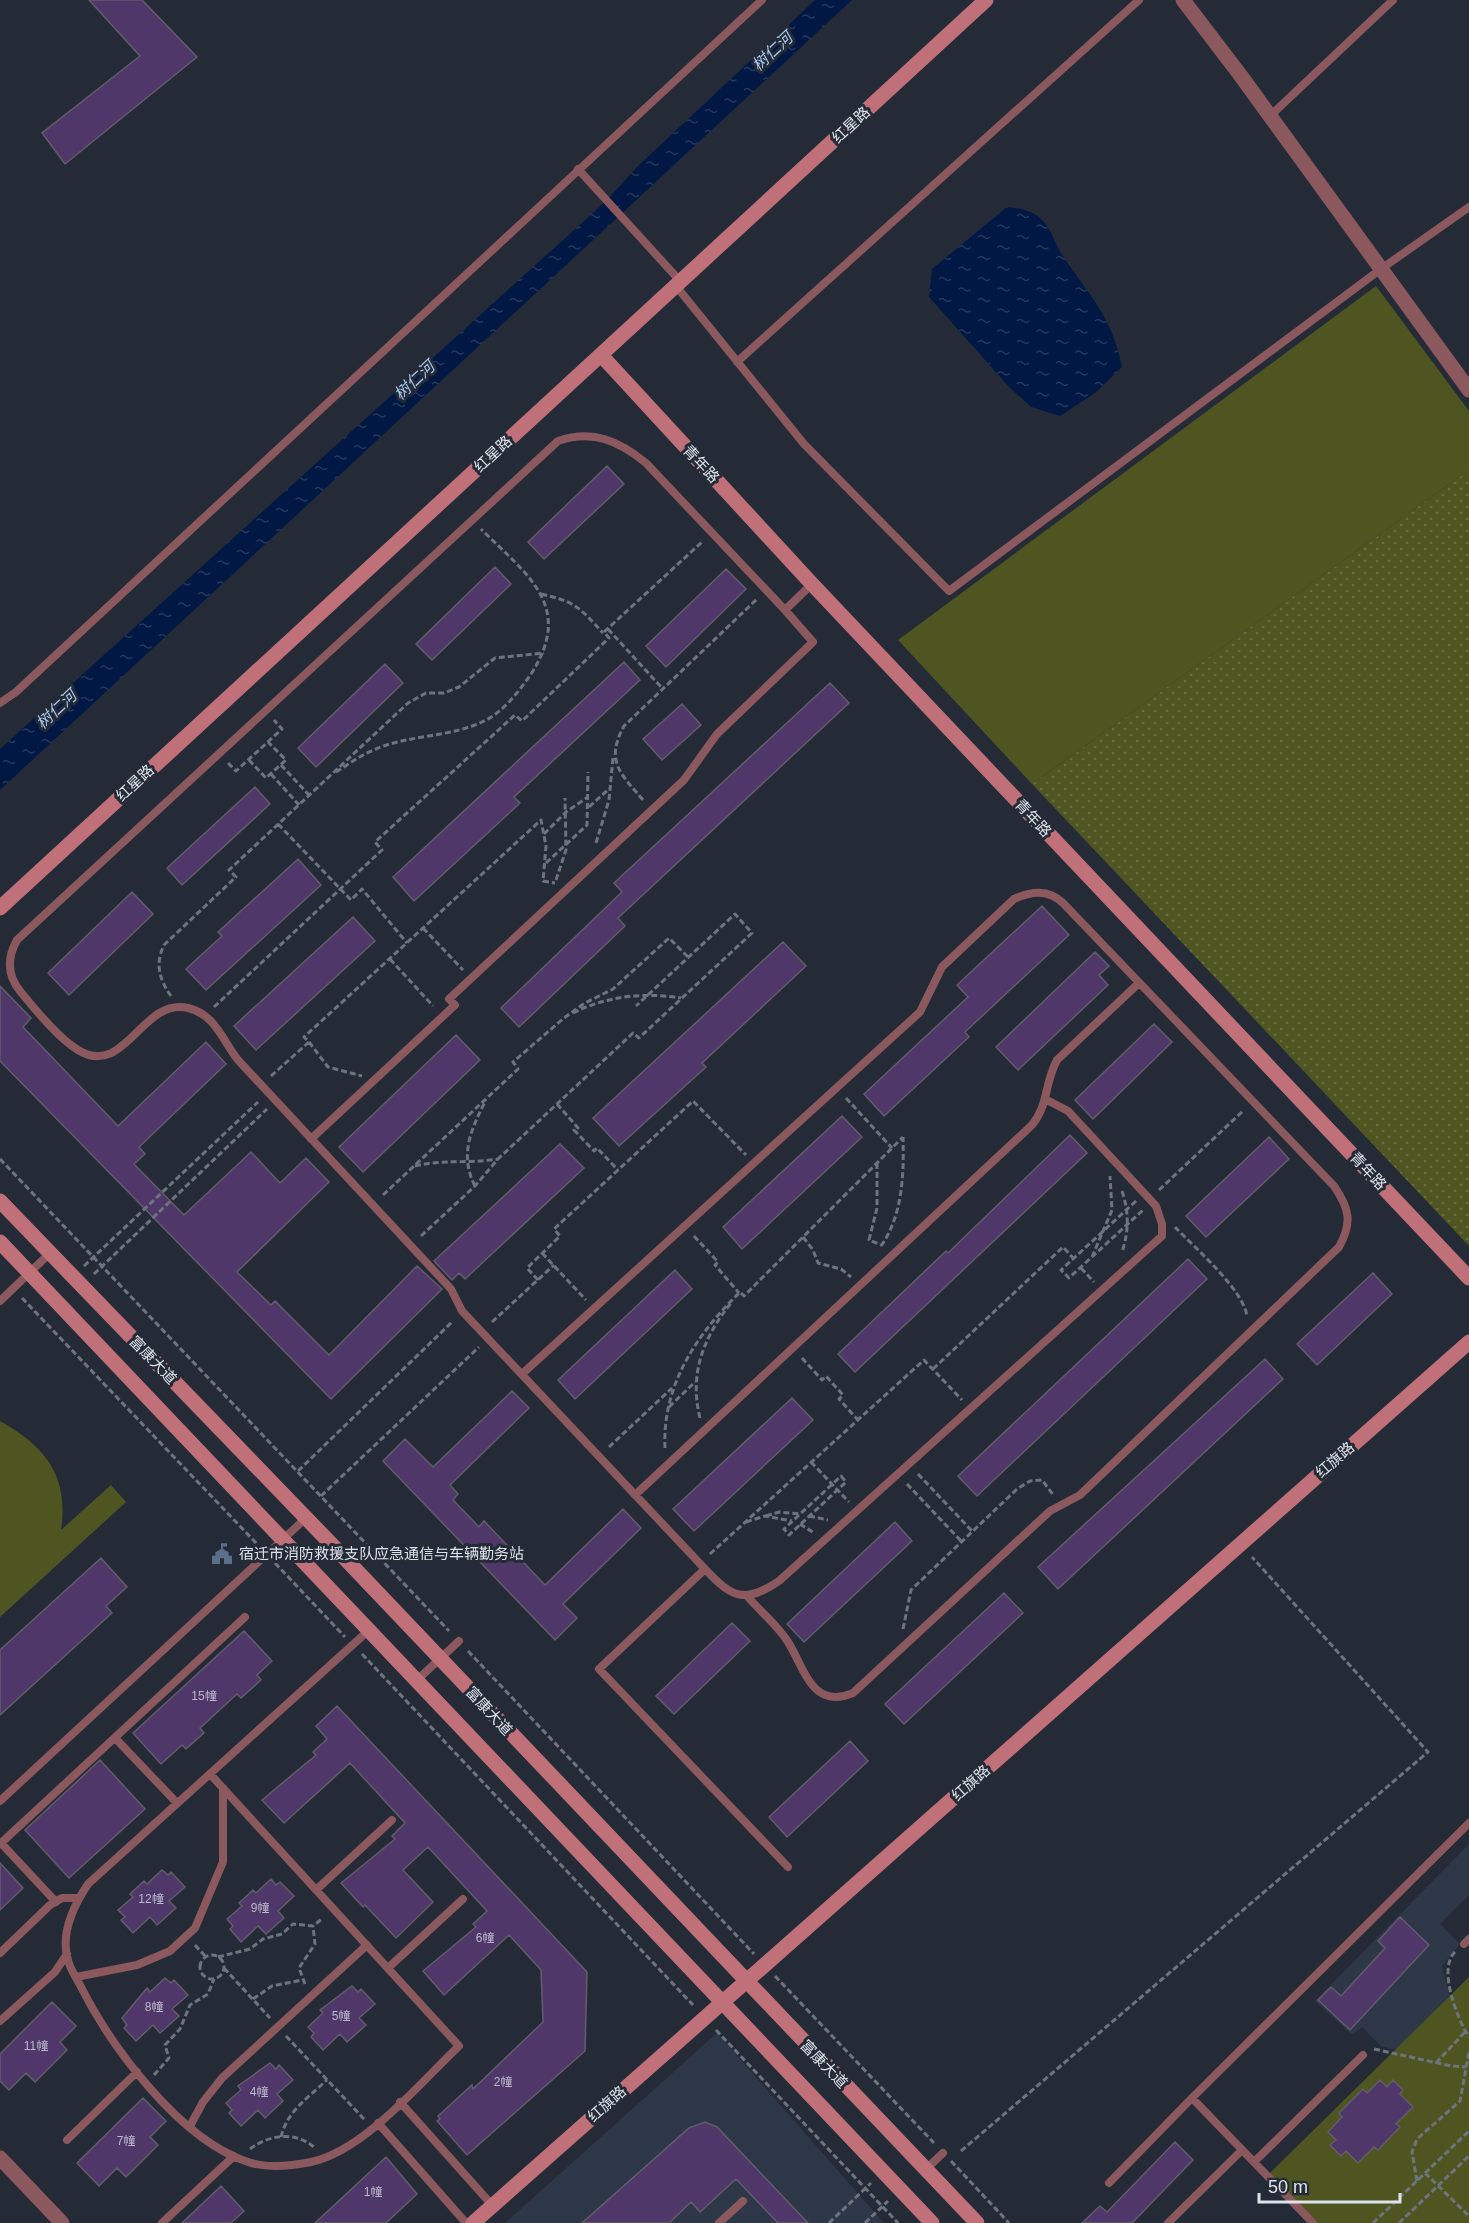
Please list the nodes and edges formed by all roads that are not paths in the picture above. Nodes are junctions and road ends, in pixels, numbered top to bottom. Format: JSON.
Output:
{"nodes":[{"id":1,"x":762,"y":0,"type":"edge"},
{"id":2,"x":986,"y":0,"type":"edge"},
{"id":3,"x":1139,"y":0,"type":"edge"},
{"id":4,"x":1183,"y":0,"type":"edge"},
{"id":5,"x":1393,"y":0,"type":"edge"},
{"id":6,"x":1270,"y":116,"type":"junction"},
{"id":7,"x":578,"y":169,"type":"junction"},
{"id":8,"x":1469,"y":207,"type":"edge"},
{"id":9,"x":1381,"y":269,"type":"junction"},
{"id":10,"x":679,"y":284,"type":"junction"},
{"id":11,"x":601,"y":355,"type":"junction"},
{"id":12,"x":737,"y":362,"type":"junction"},
{"id":13,"x":1467,"y":384,"type":"edge"},
{"id":14,"x":812,"y":584,"type":"junction"},
{"id":15,"x":784,"y":610,"type":"junction"},
{"id":16,"x":0,"y":703,"type":"edge"},
{"id":17,"x":0,"y":908,"type":"edge"},
{"id":18,"x":1139,"y":983,"type":"junction"},
{"id":19,"x":1045,"y":1099,"type":"junction"},
{"id":20,"x":311,"y":1139,"type":"junction"},
{"id":21,"x":0,"y":1201,"type":"edge"},
{"id":22,"x":0,"y":1242,"type":"edge"},
{"id":23,"x":50,"y":1253,"type":"junction"},
{"id":24,"x":29,"y":1273,"type":"junction"},
{"id":25,"x":1469,"y":1278,"type":"edge"},
{"id":26,"x":0,"y":1301,"type":"edge"},
{"id":27,"x":1469,"y":1342,"type":"edge"},
{"id":28,"x":522,"y":1374,"type":"junction"},
{"id":29,"x":635,"y":1495,"type":"junction"},
{"id":30,"x":306,"y":1518,"type":"junction"},
{"id":31,"x":282,"y":1540,"type":"junction"},
{"id":32,"x":702,"y":1566,"type":"junction"},
{"id":33,"x":747,"y":1596,"type":"junction"},
{"id":34,"x":245,"y":1617,"type":"dead end"},
{"id":35,"x":368,"y":1631,"type":"junction"},
{"id":36,"x":459,"y":1641,"type":"road end"},
{"id":37,"x":440,"y":1659,"type":"junction"},
{"id":38,"x":416,"y":1681,"type":"junction"},
{"id":39,"x":114,"y":1738,"type":"junction"},
{"id":40,"x":210,"y":1774,"type":"junction"},
{"id":41,"x":223,"y":1788,"type":"junction"},
{"id":42,"x":0,"y":1801,"type":"edge"},
{"id":43,"x":177,"y":1803,"type":"junction"},
{"id":44,"x":392,"y":1820,"type":"dead end"},
{"id":45,"x":1469,"y":1823,"type":"edge"},
{"id":46,"x":1,"y":1844,"type":"edge"},
{"id":47,"x":788,"y":1867,"type":"dead end"},
{"id":48,"x":316,"y":1890,"type":"junction"},
{"id":49,"x":78,"y":1898,"type":"junction"},
{"id":50,"x":463,"y":1899,"type":"dead end"},
{"id":51,"x":56,"y":1902,"type":"junction"},
{"id":52,"x":367,"y":1945,"type":"junction"},
{"id":53,"x":0,"y":1953,"type":"edge"},
{"id":54,"x":67,"y":1953,"type":"junction"},
{"id":55,"x":388,"y":1968,"type":"junction"},
{"id":56,"x":76,"y":1977,"type":"junction"},
{"id":57,"x":746,"y":1982,"type":"junction"},
{"id":58,"x":722,"y":2002,"type":"junction"},
{"id":59,"x":0,"y":2021,"type":"edge"},
{"id":60,"x":1363,"y":2055,"type":"road end"},
{"id":61,"x":137,"y":2072,"type":"junction"},
{"id":62,"x":1192,"y":2098,"type":"junction"},
{"id":63,"x":400,"y":2102,"type":"junction"},
{"id":64,"x":190,"y":2126,"type":"junction"},
{"id":65,"x":376,"y":2126,"type":"junction"},
{"id":66,"x":67,"y":2140,"type":"dead end"},
{"id":67,"x":1242,"y":2150,"type":"junction"},
{"id":68,"x":943,"y":2153,"type":"road end"},
{"id":69,"x":237,"y":2157,"type":"junction"},
{"id":70,"x":1,"y":2161,"type":"edge"},
{"id":71,"x":1254,"y":2162,"type":"junction"},
{"id":72,"x":925,"y":2170,"type":"junction"},
{"id":73,"x":1109,"y":2183,"type":"dead end"},
{"id":74,"x":743,"y":2201,"type":"dead end"},
{"id":75,"x":483,"y":2217,"type":"edge"},
{"id":76,"x":62,"y":2223,"type":"edge"},
{"id":77,"x":162,"y":2223,"type":"edge"},
{"id":78,"x":466,"y":2223,"type":"edge"},
{"id":79,"x":719,"y":2223,"type":"edge"},
{"id":80,"x":932,"y":2223,"type":"edge"},
{"id":81,"x":976,"y":2223,"type":"edge"},
{"id":82,"x":1168,"y":2223,"type":"edge"},
{"id":83,"x":1313,"y":2223,"type":"edge"}],
"edges":[{"from":1,"to":7,"type":"lane"},
{"from":2,"to":10,"type":"street","name":"红星路"},
{"from":3,"to":12,"type":"lane"},
{"from":4,"to":6,"type":"street"},
{"from":5,"to":6,"type":"lane"},
{"from":6,"to":9,"type":"street"},
{"from":7,"to":10,"type":"lane"},
{"from":7,"to":16,"type":"lane"},
{"from":8,"to":9,"type":"lane"},
{"from":9,"to":12,"type":"lane"},
{"from":9,"to":13,"type":"street"},
{"from":10,"to":11,"type":"street","name":"红星路"},
{"from":10,"to":12,"type":"lane"},
{"from":11,"to":14,"type":"street","name":"青年路"},
{"from":11,"to":17,"type":"street","name":"红星路"},
{"from":14,"to":15,"type":"lane"},
{"from":14,"to":25,"type":"street","name":"青年路"},
{"from":15,"to":20,"type":"lane"},
{"from":15,"to":20,"type":"lane"},
{"from":18,"to":19,"type":"lane"},
{"from":18,"to":28,"type":"lane"},
{"from":18,"to":33,"type":"lane"},
{"from":19,"to":29,"type":"lane"},
{"from":19,"to":33,"type":"lane"},
{"from":20,"to":28,"type":"lane"},
{"from":21,"to":23,"type":"street","name":"富康大道"},
{"from":22,"to":24,"type":"street","name":"富康大道"},
{"from":23,"to":24,"type":"lane"},
{"from":23,"to":30,"type":"street","name":"富康大道"},
{"from":24,"to":26,"type":"lane"},
{"from":24,"to":31,"type":"street","name":"富康大道"},
{"from":27,"to":57,"type":"street","name":"红旗路"},
{"from":28,"to":29,"type":"lane"},
{"from":29,"to":32,"type":"lane"},
{"from":30,"to":31,"type":"lane"},
{"from":30,"to":37,"type":"street","name":"富康大道"},
{"from":31,"to":35,"type":"street","name":"富康大道"},
{"from":31,"to":42,"type":"lane"},
{"from":32,"to":33,"type":"lane"},
{"from":32,"to":47,"type":"lane"},
{"from":34,"to":39,"type":"lane"},
{"from":35,"to":38,"type":"street","name":"富康大道"},
{"from":35,"to":40,"type":"lane"},
{"from":36,"to":37,"type":"lane"},
{"from":37,"to":38,"type":"lane"},
{"from":37,"to":57,"type":"street","name":"富康大道"},
{"from":38,"to":58,"type":"street","name":"富康大道"},
{"from":39,"to":43,"type":"lane"},
{"from":39,"to":46,"type":"lane"},
{"from":40,"to":41,"type":"lane"},
{"from":40,"to":43,"type":"lane"},
{"from":41,"to":48,"type":"lane"},
{"from":41,"to":56,"type":"lane"},
{"from":43,"to":49,"type":"lane"},
{"from":44,"to":48,"type":"lane"},
{"from":45,"to":62,"type":"lane"},
{"from":46,"to":51,"type":"lane"},
{"from":48,"to":52,"type":"lane"},
{"from":49,"to":51,"type":"lane"},
{"from":49,"to":54,"type":"lane"},
{"from":50,"to":55,"type":"lane"},
{"from":51,"to":53,"type":"lane"},
{"from":52,"to":55,"type":"lane"},
{"from":52,"to":64,"type":"lane"},
{"from":54,"to":56,"type":"lane"},
{"from":54,"to":59,"type":"lane"},
{"from":55,"to":63,"type":"lane"},
{"from":56,"to":61,"type":"lane"},
{"from":57,"to":58,"type":"street","name":"红旗路"},
{"from":57,"to":72,"type":"street","name":"富康大道"},
{"from":58,"to":75,"type":"street","name":"红旗路"},
{"from":58,"to":80,"type":"street","name":"富康大道"},
{"from":60,"to":71,"type":"lane"},
{"from":61,"to":64,"type":"lane"},
{"from":61,"to":66,"type":"lane"},
{"from":62,"to":67,"type":"lane"},
{"from":62,"to":73,"type":"lane"},
{"from":63,"to":65,"type":"lane"},
{"from":63,"to":75,"type":"lane"},
{"from":64,"to":69,"type":"lane"},
{"from":65,"to":69,"type":"lane"},
{"from":65,"to":78,"type":"lane"},
{"from":67,"to":71,"type":"lane"},
{"from":67,"to":82,"type":"lane"},
{"from":68,"to":72,"type":"lane"},
{"from":69,"to":77,"type":"lane"},
{"from":70,"to":76,"type":"street"},
{"from":71,"to":83,"type":"lane"},
{"from":72,"to":81,"type":"street","name":"富康大道"},
{"from":74,"to":79,"type":"lane"}]}
